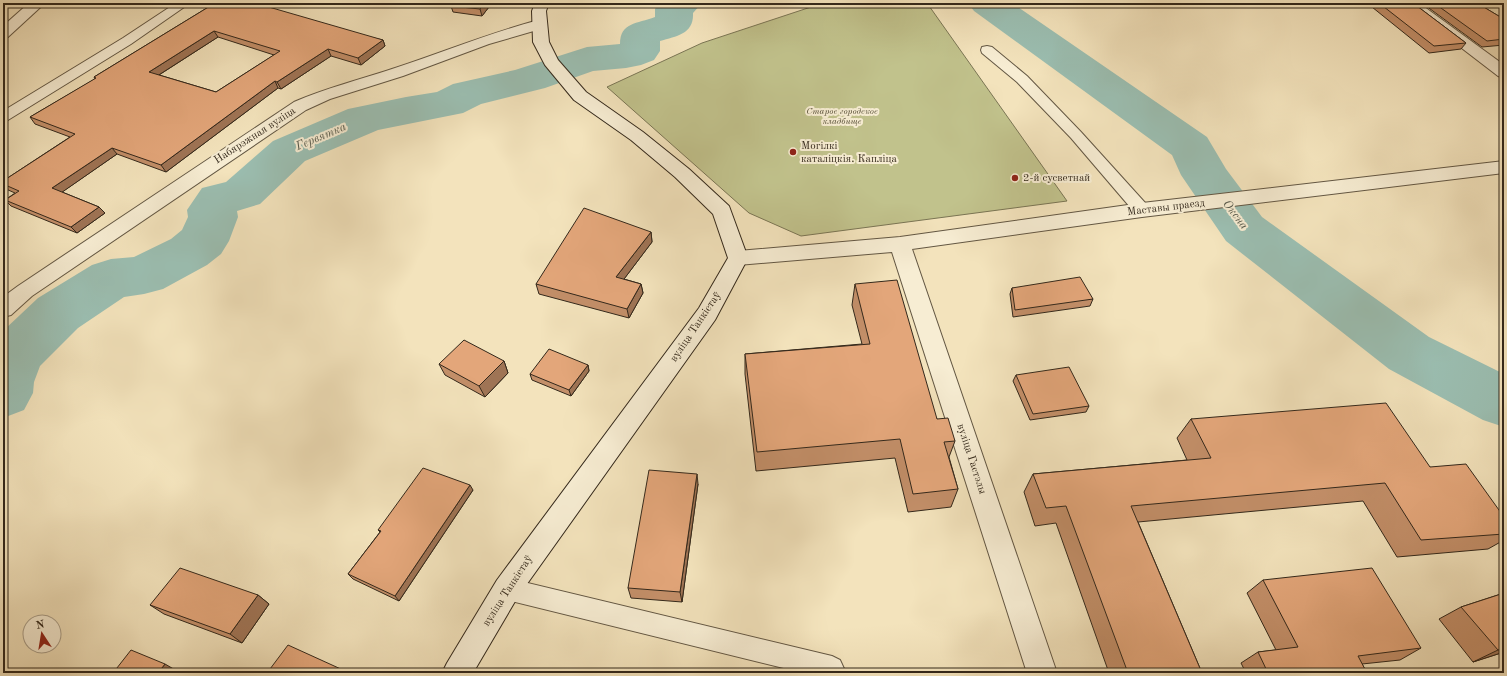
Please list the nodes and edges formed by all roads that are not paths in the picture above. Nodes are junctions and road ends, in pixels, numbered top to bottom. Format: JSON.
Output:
{"nodes":[{"id":1,"x":38,"y":3,"type":"edge"},
{"id":2,"x":184,"y":3,"type":"edge"},
{"id":3,"x":542,"y":3,"type":"edge"},
{"id":4,"x":1410,"y":3,"type":"edge"},
{"id":5,"x":539,"y":25,"type":"junction"},
{"id":6,"x":3,"y":34,"type":"edge"},
{"id":7,"x":987,"y":50,"type":"dead end"},
{"id":8,"x":1504,"y":73,"type":"edge"},
{"id":9,"x":3,"y":117,"type":"edge"},
{"id":10,"x":1504,"y":167,"type":"edge"},
{"id":11,"x":1142,"y":210,"type":"junction"},
{"id":12,"x":900,"y":244,"type":"junction"},
{"id":13,"x":738,"y":258,"type":"junction"},
{"id":14,"x":3,"y":309,"type":"edge"},
{"id":15,"x":507,"y":589,"type":"junction"},
{"id":16,"x":457,"y":673,"type":"edge"},
{"id":17,"x":834,"y":673,"type":"edge"},
{"id":18,"x":1042,"y":673,"type":"edge"}],
"edges":[{"from":1,"to":6,"type":"street"},
{"from":2,"to":9,"type":"lane"},
{"from":3,"to":5,"type":"street"},
{"from":4,"to":8,"type":"street"},
{"from":5,"to":13,"type":"street"},
{"from":5,"to":14,"type":"street","name":"Набярэжная вуліца"},
{"from":7,"to":11,"type":"lane"},
{"from":10,"to":11,"type":"street","name":"Маставы праезд"},
{"from":11,"to":12,"type":"street","name":"Маставы праезд"},
{"from":12,"to":13,"type":"street","name":"Маставы праезд"},
{"from":12,"to":18,"type":"street","name":"вуліца Гастэлы"},
{"from":13,"to":15,"type":"street","name":"вуліца Танкістаў"},
{"from":15,"to":16,"type":"street","name":"вуліца Танкістаў"},
{"from":15,"to":17,"type":"lane"}]}
